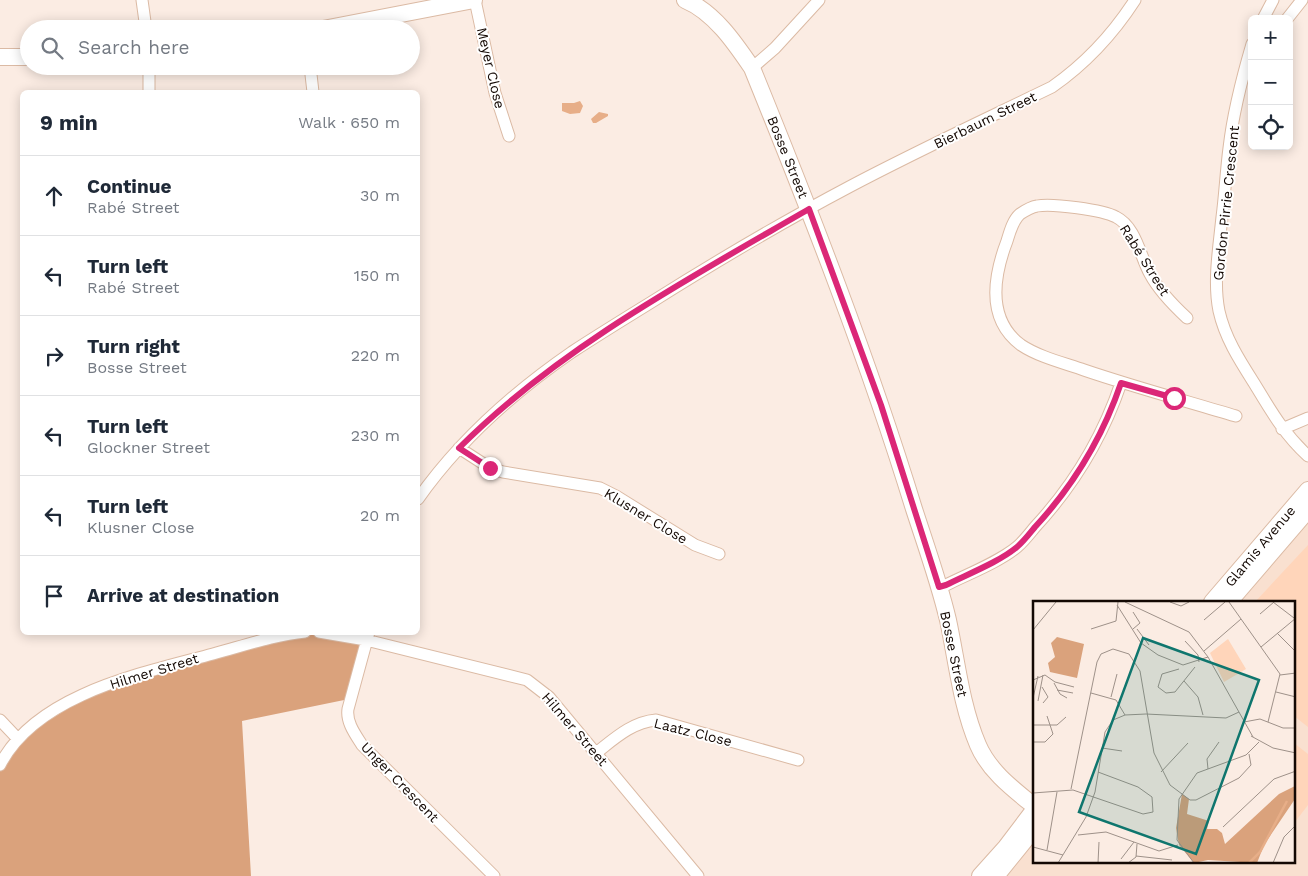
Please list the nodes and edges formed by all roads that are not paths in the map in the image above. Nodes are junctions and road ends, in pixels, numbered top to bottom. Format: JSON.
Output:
{"nodes":[{"id":1,"x":142,"y":0,"type":"edge"},
{"id":2,"x":475,"y":0,"type":"edge"},
{"id":3,"x":685,"y":0,"type":"edge"},
{"id":4,"x":819,"y":0,"type":"edge"},
{"id":5,"x":1135,"y":0,"type":"edge"},
{"id":6,"x":1274,"y":0,"type":"edge"},
{"id":7,"x":1302,"y":0,"type":"edge"},
{"id":8,"x":1265,"y":15,"type":"edge"},
{"id":9,"x":1290,"y":15,"type":"edge"},
{"id":10,"x":145,"y":20,"type":"edge"},
{"id":11,"x":370,"y":20,"type":"edge"},
{"id":12,"x":0,"y":57,"type":"edge"},
{"id":13,"x":20,"y":57,"type":"edge"},
{"id":14,"x":1248,"y":58,"type":"edge"},
{"id":15,"x":752,"y":68,"type":"junction"},
{"id":16,"x":149,"y":75,"type":"edge"},
{"id":17,"x":311,"y":75,"type":"edge"},
{"id":18,"x":149,"y":90,"type":"edge"},
{"id":19,"x":313,"y":90,"type":"edge"},
{"id":20,"x":509,"y":136,"type":"dead end"},
{"id":21,"x":809,"y":209,"type":"junction"},
{"id":22,"x":1187,"y":318,"type":"dead end"},
{"id":23,"x":1121,"y":383,"type":"junction"},
{"id":24,"x":1236,"y":416,"type":"dead end"},
{"id":25,"x":1308,"y":418,"type":"edge"},
{"id":26,"x":1282,"y":429,"type":"junction"},
{"id":27,"x":459,"y":448,"type":"junction"},
{"id":28,"x":1308,"y":456,"type":"edge"},
{"id":29,"x":1308,"y":490,"type":"edge"},
{"id":30,"x":420,"y":496,"type":"edge"},
{"id":31,"x":1308,"y":510,"type":"edge"},
{"id":32,"x":719,"y":554,"type":"dead end"},
{"id":33,"x":939,"y":587,"type":"junction"},
{"id":34,"x":1213,"y":601,"type":"edge"},
{"id":35,"x":1230,"y":601,"type":"edge"},
{"id":36,"x":289,"y":635,"type":"edge"},
{"id":37,"x":368,"y":636,"type":"edge"},
{"id":38,"x":0,"y":720,"type":"edge"},
{"id":39,"x":17,"y":738,"type":"junction"},
{"id":40,"x":596,"y":753,"type":"junction"},
{"id":41,"x":798,"y":760,"type":"dead end"},
{"id":42,"x":0,"y":765,"type":"edge"},
{"id":43,"x":1033,"y":807,"type":"edge"},
{"id":44,"x":1033,"y":809,"type":"edge"},
{"id":45,"x":1033,"y":830,"type":"edge"},
{"id":46,"x":987,"y":875,"type":"edge"},
{"id":47,"x":494,"y":876,"type":"edge"},
{"id":48,"x":698,"y":876,"type":"edge"}],
"edges":[{"from":1,"to":10,"type":"street"},
{"from":2,"to":11,"type":"street"},
{"from":2,"to":20,"type":"street","name":"Meyer Close"},
{"from":3,"to":15,"type":"street","name":"Bosse Street"},
{"from":4,"to":15,"type":"street"},
{"from":5,"to":21,"type":"street","name":"Bierbaum Street"},
{"from":6,"to":8,"type":"street"},
{"from":7,"to":9,"type":"street"},
{"from":12,"to":13,"type":"street"},
{"from":14,"to":26,"type":"street","name":"Gordon Pirrie Crescent"},
{"from":15,"to":21,"type":"street","name":"Bosse Street"},
{"from":16,"to":18,"type":"street"},
{"from":17,"to":19,"type":"street"},
{"from":21,"to":27,"type":"street","name":"Bierbaum Street"},
{"from":21,"to":33,"type":"street","name":"Bosse Street"},
{"from":22,"to":23,"type":"street","name":"Rabé Street"},
{"from":23,"to":24,"type":"street","name":"Rabé Street"},
{"from":23,"to":33,"type":"street"},
{"from":25,"to":26,"type":"street"},
{"from":26,"to":28,"type":"street","name":"Gordon Pirrie Crescent"},
{"from":27,"to":30,"type":"street","name":"Bierbaum Street"},
{"from":27,"to":32,"type":"street","name":"Klusner Close"},
{"from":29,"to":34,"type":"street","name":"Glamis Avenue"},
{"from":31,"to":35,"type":"street","name":"Glamis Avenue"},
{"from":33,"to":43,"type":"street","name":"Bosse Street"},
{"from":36,"to":39,"type":"street","name":"Hilmer Street"},
{"from":37,"to":40,"type":"street","name":"Hilmer Street"},
{"from":37,"to":47,"type":"street","name":"Unger Crescent"},
{"from":38,"to":39,"type":"street"},
{"from":39,"to":42,"type":"street","name":"Hilmer Street"},
{"from":40,"to":41,"type":"street","name":"Laatz Close"},
{"from":40,"to":48,"type":"street","name":"Hilmer Street"},
{"from":44,"to":46,"type":"street"},
{"from":45,"to":46,"type":"street"}]}
